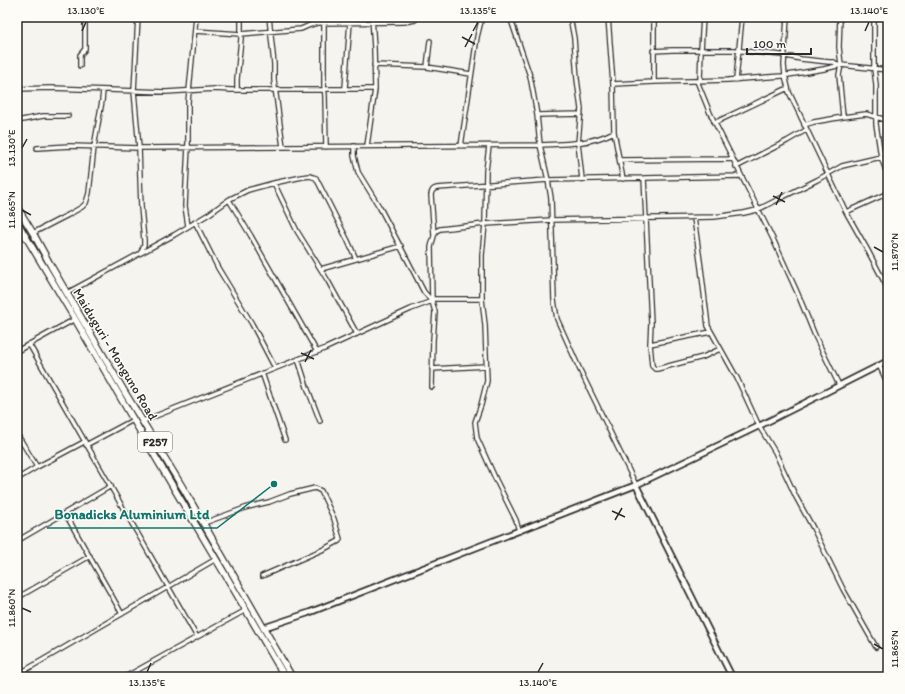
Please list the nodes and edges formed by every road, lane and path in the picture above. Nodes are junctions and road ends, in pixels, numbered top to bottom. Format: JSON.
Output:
{"nodes":[{"id":1,"x":28,"y":17,"type":"edge"},
{"id":2,"x":85,"y":17,"type":"edge"},
{"id":3,"x":138,"y":17,"type":"edge"},
{"id":4,"x":196,"y":17,"type":"edge"},
{"id":5,"x":241,"y":17,"type":"edge"},
{"id":6,"x":269,"y":17,"type":"edge"},
{"id":7,"x":324,"y":17,"type":"edge"},
{"id":8,"x":372,"y":17,"type":"edge"},
{"id":9,"x":482,"y":17,"type":"edge"},
{"id":10,"x":510,"y":17,"type":"edge"},
{"id":11,"x":570,"y":17,"type":"edge"},
{"id":12,"x":608,"y":17,"type":"edge"},
{"id":13,"x":654,"y":17,"type":"edge"},
{"id":14,"x":703,"y":17,"type":"edge"},
{"id":15,"x":742,"y":17,"type":"edge"},
{"id":16,"x":788,"y":17,"type":"edge"},
{"id":17,"x":840,"y":17,"type":"edge"},
{"id":18,"x":874,"y":17,"type":"edge"},
{"id":19,"x":17,"y":18,"type":"edge"},
{"id":20,"x":415,"y":20,"type":"dead end"},
{"id":21,"x":350,"y":22,"type":"junction"},
{"id":22,"x":323,"y":23,"type":"junction"},
{"id":23,"x":372,"y":23,"type":"junction"},
{"id":24,"x":195,"y":31,"type":"junction"},
{"id":25,"x":270,"y":32,"type":"junction"},
{"id":26,"x":241,"y":34,"type":"junction"},
{"id":27,"x":430,"y":41,"type":"dead end"},
{"id":28,"x":701,"y":50,"type":"junction"},
{"id":29,"x":739,"y":50,"type":"junction"},
{"id":30,"x":653,"y":51,"type":"junction"},
{"id":31,"x":784,"y":55,"type":"junction"},
{"id":32,"x":374,"y":65,"type":"junction"},
{"id":33,"x":840,"y":65,"type":"junction"},
{"id":34,"x":80,"y":66,"type":"dead end"},
{"id":35,"x":427,"y":67,"type":"junction"},
{"id":36,"x":874,"y":68,"type":"junction"},
{"id":37,"x":888,"y":70,"type":"edge"},
{"id":38,"x":471,"y":74,"type":"junction"},
{"id":39,"x":785,"y":75,"type":"junction"},
{"id":40,"x":736,"y":80,"type":"junction"},
{"id":41,"x":698,"y":81,"type":"junction"},
{"id":42,"x":654,"y":82,"type":"junction"},
{"id":43,"x":613,"y":84,"type":"junction"},
{"id":44,"x":345,"y":88,"type":"junction"},
{"id":45,"x":788,"y":88,"type":"junction"},
{"id":46,"x":17,"y":89,"type":"edge"},
{"id":47,"x":375,"y":89,"type":"junction"},
{"id":48,"x":103,"y":90,"type":"junction"},
{"id":49,"x":134,"y":90,"type":"junction"},
{"id":50,"x":189,"y":90,"type":"junction"},
{"id":51,"x":237,"y":90,"type":"junction"},
{"id":52,"x":275,"y":90,"type":"junction"},
{"id":53,"x":325,"y":90,"type":"junction"},
{"id":54,"x":581,"y":114,"type":"junction"},
{"id":55,"x":537,"y":115,"type":"junction"},
{"id":56,"x":68,"y":116,"type":"dead end"},
{"id":57,"x":843,"y":117,"type":"junction"},
{"id":58,"x":876,"y":117,"type":"junction"},
{"id":59,"x":888,"y":120,"type":"edge"},
{"id":60,"x":17,"y":121,"type":"edge"},
{"id":61,"x":714,"y":123,"type":"junction"},
{"id":62,"x":804,"y":125,"type":"junction"},
{"id":63,"x":806,"y":130,"type":"junction"},
{"id":64,"x":614,"y":132,"type":"junction"},
{"id":65,"x":578,"y":143,"type":"junction"},
{"id":66,"x":540,"y":145,"type":"junction"},
{"id":67,"x":94,"y":146,"type":"junction"},
{"id":68,"x":354,"y":146,"type":"junction"},
{"id":69,"x":367,"y":146,"type":"junction"},
{"id":70,"x":461,"y":146,"type":"junction"},
{"id":71,"x":489,"y":146,"type":"junction"},
{"id":72,"x":188,"y":147,"type":"junction"},
{"id":73,"x":282,"y":147,"type":"junction"},
{"id":74,"x":326,"y":147,"type":"junction"},
{"id":75,"x":37,"y":148,"type":"dead end"},
{"id":76,"x":139,"y":148,"type":"junction"},
{"id":77,"x":881,"y":157,"type":"junction"},
{"id":78,"x":732,"y":159,"type":"junction"},
{"id":79,"x":620,"y":160,"type":"junction"},
{"id":80,"x":736,"y":168,"type":"junction"},
{"id":81,"x":828,"y":175,"type":"junction"},
{"id":82,"x":740,"y":176,"type":"junction"},
{"id":83,"x":888,"y":176,"type":"edge"},
{"id":84,"x":624,"y":178,"type":"junction"},
{"id":85,"x":644,"y":178,"type":"junction"},
{"id":86,"x":582,"y":179,"type":"junction"},
{"id":87,"x":548,"y":180,"type":"junction"},
{"id":88,"x":274,"y":183,"type":"junction"},
{"id":89,"x":485,"y":184,"type":"junction"},
{"id":90,"x":888,"y":193,"type":"edge"},
{"id":91,"x":229,"y":200,"type":"junction"},
{"id":92,"x":17,"y":207,"type":"edge"},
{"id":93,"x":757,"y":210,"type":"junction"},
{"id":94,"x":846,"y":212,"type":"junction"},
{"id":95,"x":646,"y":218,"type":"junction"},
{"id":96,"x":694,"y":218,"type":"junction"},
{"id":97,"x":551,"y":220,"type":"junction"},
{"id":98,"x":17,"y":222,"type":"edge"},
{"id":99,"x":195,"y":222,"type":"junction"},
{"id":100,"x":485,"y":224,"type":"junction"},
{"id":101,"x":188,"y":226,"type":"junction"},
{"id":102,"x":20,"y":231,"type":"edge"},
{"id":103,"x":33,"y":233,"type":"junction"},
{"id":104,"x":434,"y":236,"type":"junction"},
{"id":105,"x":401,"y":246,"type":"junction"},
{"id":106,"x":140,"y":253,"type":"junction"},
{"id":107,"x":356,"y":259,"type":"junction"},
{"id":108,"x":321,"y":269,"type":"junction"},
{"id":109,"x":888,"y":289,"type":"edge"},
{"id":110,"x":67,"y":293,"type":"junction"},
{"id":111,"x":482,"y":299,"type":"junction"},
{"id":112,"x":432,"y":300,"type":"junction"},
{"id":113,"x":78,"y":317,"type":"junction"},
{"id":114,"x":711,"y":332,"type":"junction"},
{"id":115,"x":357,"y":334,"type":"junction"},
{"id":116,"x":29,"y":344,"type":"junction"},
{"id":117,"x":650,"y":344,"type":"junction"},
{"id":118,"x":720,"y":349,"type":"junction"},
{"id":119,"x":17,"y":351,"type":"edge"},
{"id":120,"x":317,"y":352,"type":"junction"},
{"id":121,"x":298,"y":359,"type":"junction"},
{"id":122,"x":888,"y":361,"type":"edge"},
{"id":123,"x":879,"y":365,"type":"junction"},
{"id":124,"x":486,"y":366,"type":"junction"},
{"id":125,"x":275,"y":368,"type":"junction"},
{"id":126,"x":432,"y":369,"type":"junction"},
{"id":127,"x":262,"y":373,"type":"junction"},
{"id":128,"x":888,"y":384,"type":"edge"},
{"id":129,"x":839,"y":385,"type":"junction"},
{"id":130,"x":432,"y":387,"type":"dead end"},
{"id":131,"x":133,"y":420,"type":"junction"},
{"id":132,"x":142,"y":421,"type":"junction"},
{"id":133,"x":320,"y":421,"type":"dead end"},
{"id":134,"x":760,"y":426,"type":"junction"},
{"id":135,"x":17,"y":434,"type":"edge"},
{"id":136,"x":285,"y":440,"type":"dead end"},
{"id":137,"x":85,"y":444,"type":"junction"},
{"id":138,"x":37,"y":467,"type":"junction"},
{"id":139,"x":17,"y":479,"type":"edge"},
{"id":140,"x":111,"y":486,"type":"junction"},
{"id":141,"x":636,"y":486,"type":"junction"},
{"id":142,"x":65,"y":513,"type":"junction"},
{"id":143,"x":204,"y":523,"type":"junction"},
{"id":144,"x":519,"y":531,"type":"junction"},
{"id":145,"x":17,"y":540,"type":"edge"},
{"id":146,"x":90,"y":556,"type":"junction"},
{"id":147,"x":216,"y":559,"type":"junction"},
{"id":148,"x":262,"y":576,"type":"dead end"},
{"id":149,"x":168,"y":587,"type":"junction"},
{"id":150,"x":17,"y":598,"type":"edge"},
{"id":151,"x":246,"y":610,"type":"junction"},
{"id":152,"x":122,"y":614,"type":"junction"},
{"id":153,"x":263,"y":628,"type":"junction"},
{"id":154,"x":198,"y":636,"type":"junction"},
{"id":155,"x":876,"y":647,"type":"dead end"},
{"id":156,"x":17,"y":664,"type":"edge"},
{"id":157,"x":22,"y":672,"type":"junction"},
{"id":158,"x":17,"y":675,"type":"edge"},
{"id":159,"x":125,"y":677,"type":"edge"},
{"id":160,"x":285,"y":677,"type":"edge"},
{"id":161,"x":292,"y":677,"type":"edge"},
{"id":162,"x":732,"y":677,"type":"edge"}],
"edges":[{"from":1,"to":19,"type":"street"},
{"from":2,"to":34,"type":"street"},
{"from":3,"to":49,"type":"street"},
{"from":4,"to":24,"type":"street"},
{"from":5,"to":26,"type":"street"},
{"from":6,"to":25,"type":"street"},
{"from":7,"to":22,"type":"street"},
{"from":8,"to":23,"type":"street"},
{"from":9,"to":38,"type":"street"},
{"from":10,"to":55,"type":"street"},
{"from":11,"to":54,"type":"street"},
{"from":12,"to":43,"type":"street"},
{"from":13,"to":30,"type":"street"},
{"from":14,"to":28,"type":"street"},
{"from":15,"to":29,"type":"street"},
{"from":16,"to":31,"type":"street"},
{"from":17,"to":33,"type":"street"},
{"from":18,"to":36,"type":"street"},
{"from":20,"to":23,"type":"street"},
{"from":21,"to":22,"type":"street"},
{"from":21,"to":23,"type":"street"},
{"from":21,"to":44,"type":"street"},
{"from":22,"to":25,"type":"street"},
{"from":22,"to":53,"type":"street"},
{"from":23,"to":32,"type":"street"},
{"from":24,"to":26,"type":"street"},
{"from":24,"to":50,"type":"street"},
{"from":25,"to":26,"type":"street"},
{"from":25,"to":52,"type":"street"},
{"from":26,"to":51,"type":"street"},
{"from":27,"to":35,"type":"street"},
{"from":28,"to":29,"type":"street"},
{"from":28,"to":30,"type":"street"},
{"from":28,"to":41,"type":"street"},
{"from":29,"to":31,"type":"street"},
{"from":29,"to":40,"type":"street"},
{"from":30,"to":42,"type":"street"},
{"from":31,"to":33,"type":"street"},
{"from":31,"to":39,"type":"street"},
{"from":32,"to":35,"type":"street"},
{"from":32,"to":47,"type":"street"},
{"from":33,"to":36,"type":"street"},
{"from":33,"to":39,"type":"street"},
{"from":33,"to":57,"type":"street"},
{"from":35,"to":38,"type":"street"},
{"from":36,"to":37,"type":"street"},
{"from":36,"to":58,"type":"street"},
{"from":38,"to":70,"type":"street"},
{"from":39,"to":40,"type":"street"},
{"from":39,"to":45,"type":"street"},
{"from":40,"to":41,"type":"street"},
{"from":41,"to":42,"type":"street"},
{"from":41,"to":61,"type":"street"},
{"from":42,"to":43,"type":"street"},
{"from":43,"to":64,"type":"street"},
{"from":44,"to":47,"type":"street"},
{"from":44,"to":53,"type":"street"},
{"from":45,"to":61,"type":"street"},
{"from":45,"to":62,"type":"street"},
{"from":46,"to":48,"type":"street"},
{"from":47,"to":69,"type":"street"},
{"from":48,"to":49,"type":"street"},
{"from":48,"to":67,"type":"street"},
{"from":49,"to":50,"type":"street"},
{"from":49,"to":76,"type":"street"},
{"from":50,"to":51,"type":"street"},
{"from":50,"to":72,"type":"street"},
{"from":51,"to":52,"type":"street"},
{"from":52,"to":53,"type":"street"},
{"from":52,"to":73,"type":"street"},
{"from":53,"to":74,"type":"street"},
{"from":54,"to":55,"type":"street"},
{"from":54,"to":65,"type":"street"},
{"from":55,"to":66,"type":"street"},
{"from":56,"to":60,"type":"street"},
{"from":57,"to":58,"type":"street"},
{"from":57,"to":62,"type":"street"},
{"from":58,"to":59,"type":"street"},
{"from":58,"to":77,"type":"street"},
{"from":61,"to":78,"type":"street"},
{"from":62,"to":63,"type":"street"},
{"from":63,"to":80,"type":"street"},
{"from":63,"to":81,"type":"street"},
{"from":64,"to":65,"type":"street"},
{"from":64,"to":79,"type":"street"},
{"from":65,"to":66,"type":"street"},
{"from":65,"to":86,"type":"street"},
{"from":66,"to":71,"type":"street"},
{"from":66,"to":87,"type":"street"},
{"from":67,"to":75,"type":"street"},
{"from":67,"to":76,"type":"street"},
{"from":67,"to":103,"type":"street"},
{"from":68,"to":69,"type":"street"},
{"from":68,"to":74,"type":"street"},
{"from":68,"to":105,"type":"street"},
{"from":69,"to":70,"type":"street"},
{"from":70,"to":71,"type":"street"},
{"from":71,"to":89,"type":"street"},
{"from":72,"to":73,"type":"street"},
{"from":72,"to":76,"type":"street"},
{"from":72,"to":101,"type":"street"},
{"from":73,"to":74,"type":"street"},
{"from":76,"to":106,"type":"street"},
{"from":77,"to":81,"type":"street"},
{"from":77,"to":83,"type":"street"},
{"from":78,"to":79,"type":"street"},
{"from":78,"to":80,"type":"street"},
{"from":79,"to":84,"type":"street"},
{"from":80,"to":82,"type":"street"},
{"from":81,"to":93,"type":"street"},
{"from":81,"to":94,"type":"street"},
{"from":82,"to":85,"type":"street"},
{"from":82,"to":93,"type":"street"},
{"from":84,"to":85,"type":"street"},
{"from":84,"to":86,"type":"street"},
{"from":85,"to":95,"type":"street"},
{"from":86,"to":87,"type":"street"},
{"from":87,"to":89,"type":"street"},
{"from":87,"to":97,"type":"street"},
{"from":88,"to":91,"type":"street"},
{"from":88,"to":107,"type":"street"},
{"from":88,"to":108,"type":"street"},
{"from":89,"to":100,"type":"street"},
{"from":89,"to":104,"type":"street"},
{"from":90,"to":94,"type":"street"},
{"from":91,"to":99,"type":"street"},
{"from":91,"to":120,"type":"street"},
{"from":92,"to":103,"type":"main road","name":"Maiduguri - Monguno Road","number":"F257"},
{"from":93,"to":96,"type":"street"},
{"from":93,"to":129,"type":"street"},
{"from":94,"to":109,"type":"street"},
{"from":95,"to":96,"type":"street"},
{"from":95,"to":97,"type":"street"},
{"from":95,"to":117,"type":"street"},
{"from":96,"to":114,"type":"street"},
{"from":97,"to":100,"type":"street"},
{"from":97,"to":141,"type":"street"},
{"from":98,"to":102,"type":"main road","name":"Maiduguri - Monguno Road","number":"F257"},
{"from":99,"to":101,"type":"street"},
{"from":99,"to":125,"type":"street"},
{"from":100,"to":104,"type":"street"},
{"from":100,"to":111,"type":"street"},
{"from":101,"to":106,"type":"street"},
{"from":102,"to":113,"type":"main road","name":"Maiduguri - Monguno Road","number":"F257"},
{"from":103,"to":110,"type":"main road","name":"Maiduguri - Monguno Road","number":"F257"},
{"from":104,"to":112,"type":"street"},
{"from":105,"to":107,"type":"street"},
{"from":105,"to":112,"type":"street"},
{"from":106,"to":110,"type":"street"},
{"from":107,"to":108,"type":"street"},
{"from":108,"to":115,"type":"street"},
{"from":110,"to":113,"type":"main road","name":"Maiduguri - Monguno Road","number":"F257"},
{"from":111,"to":112,"type":"street"},
{"from":111,"to":124,"type":"street"},
{"from":112,"to":115,"type":"street"},
{"from":112,"to":126,"type":"street"},
{"from":113,"to":116,"type":"street"},
{"from":113,"to":131,"type":"main road","name":"Maiduguri - Monguno Road","number":"F257"},
{"from":113,"to":132,"type":"main road","name":"Maiduguri - Monguno Road","number":"F257"},
{"from":114,"to":117,"type":"street"},
{"from":114,"to":118,"type":"street"},
{"from":115,"to":120,"type":"street"},
{"from":116,"to":119,"type":"street"},
{"from":116,"to":137,"type":"street"},
{"from":117,"to":118,"type":"street"},
{"from":118,"to":134,"type":"street"},
{"from":120,"to":121,"type":"street"},
{"from":121,"to":125,"type":"street"},
{"from":121,"to":133,"type":"street"},
{"from":122,"to":123,"type":"street"},
{"from":123,"to":128,"type":"street"},
{"from":123,"to":129,"type":"street"},
{"from":124,"to":126,"type":"street"},
{"from":124,"to":144,"type":"street"},
{"from":125,"to":127,"type":"street"},
{"from":126,"to":130,"type":"street"},
{"from":127,"to":132,"type":"street"},
{"from":127,"to":136,"type":"street"},
{"from":129,"to":134,"type":"street"},
{"from":131,"to":137,"type":"street"},
{"from":131,"to":147,"type":"main road","name":"Maiduguri - Monguno Road","number":"F257"},
{"from":132,"to":143,"type":"main road","name":"Maiduguri - Monguno Road","number":"F257"},
{"from":134,"to":141,"type":"street"},
{"from":134,"to":155,"type":"street"},
{"from":135,"to":138,"type":"street"},
{"from":137,"to":138,"type":"street"},
{"from":137,"to":140,"type":"street"},
{"from":138,"to":139,"type":"street"},
{"from":140,"to":142,"type":"street"},
{"from":140,"to":149,"type":"street"},
{"from":141,"to":144,"type":"street"},
{"from":141,"to":162,"type":"street"},
{"from":142,"to":145,"type":"street"},
{"from":142,"to":146,"type":"street"},
{"from":143,"to":148,"type":"street"},
{"from":143,"to":153,"type":"main road","name":"Maiduguri - Monguno Road","number":"F257"},
{"from":144,"to":153,"type":"street"},
{"from":146,"to":150,"type":"street"},
{"from":146,"to":152,"type":"street"},
{"from":147,"to":149,"type":"street"},
{"from":147,"to":151,"type":"main road","name":"Maiduguri - Monguno Road","number":"F257"},
{"from":149,"to":152,"type":"street"},
{"from":149,"to":154,"type":"street"},
{"from":151,"to":154,"type":"street"},
{"from":151,"to":160,"type":"main road","name":"Maiduguri - Monguno Road","number":"F257"},
{"from":152,"to":157,"type":"street"},
{"from":153,"to":161,"type":"main road","name":"Maiduguri - Monguno Road","number":"F257"},
{"from":154,"to":159,"type":"street"},
{"from":156,"to":157,"type":"street"},
{"from":157,"to":158,"type":"street"}]}
